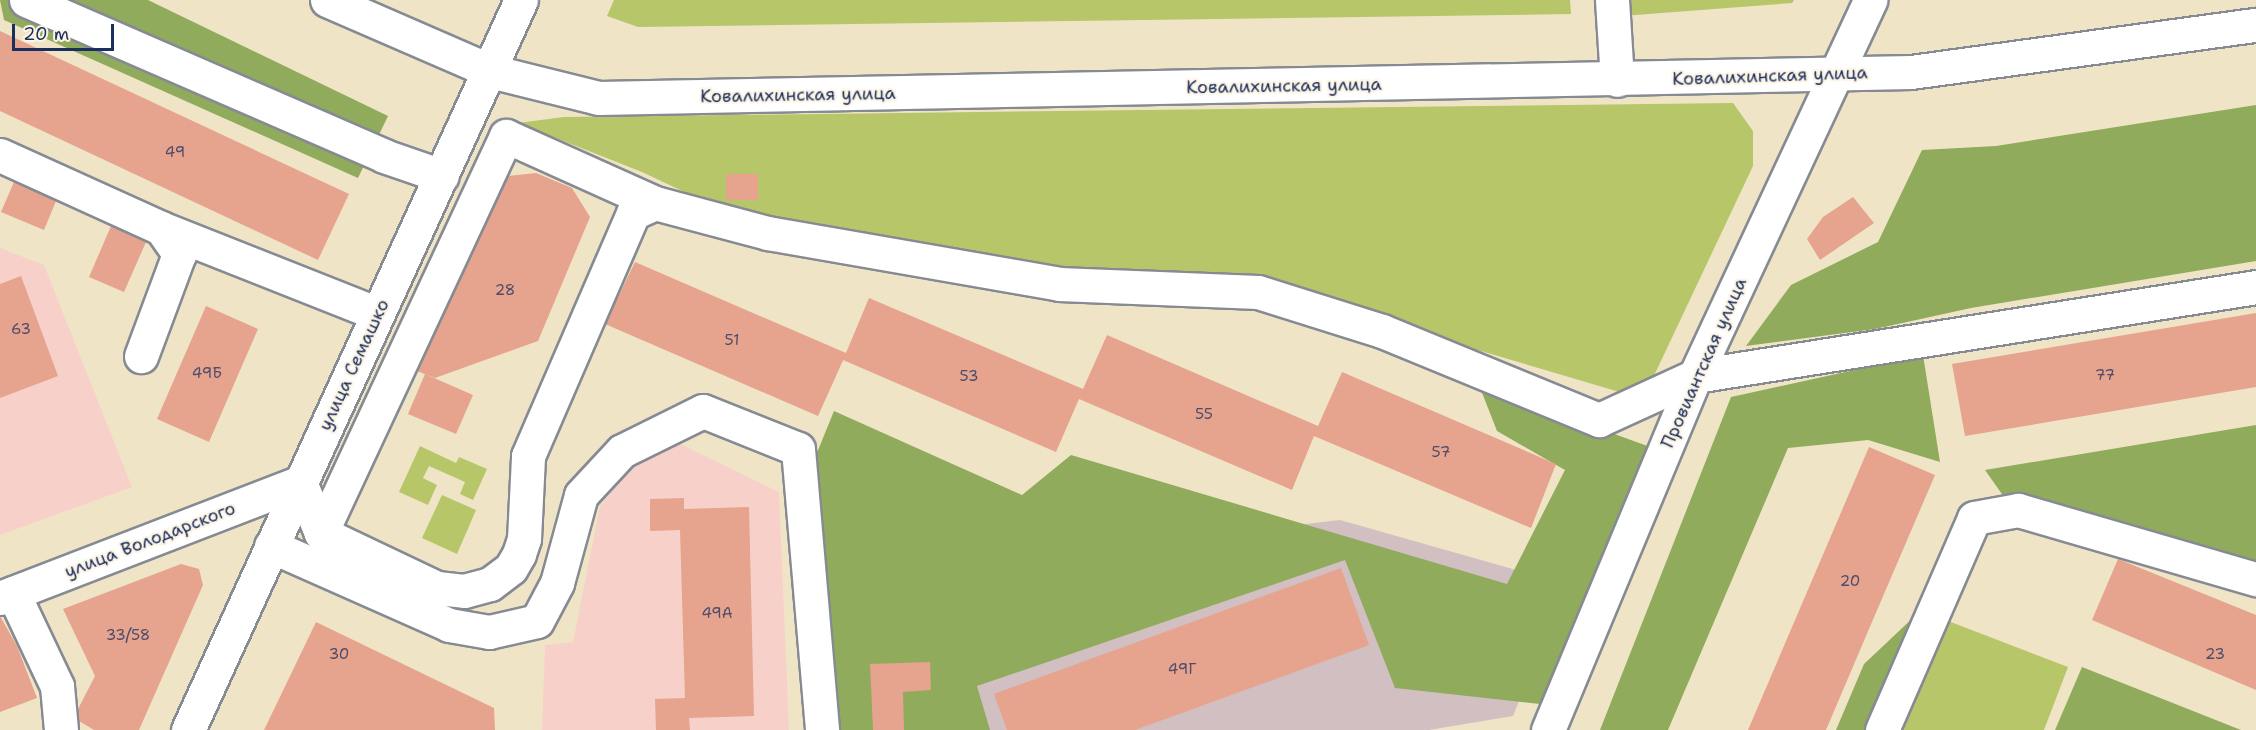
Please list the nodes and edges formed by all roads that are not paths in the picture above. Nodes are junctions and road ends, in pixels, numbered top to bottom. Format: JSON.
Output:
{"nodes":[{"id":1,"x":26,"y":0,"type":"edge"},
{"id":2,"x":327,"y":0,"type":"edge"},
{"id":3,"x":521,"y":0,"type":"edge"},
{"id":4,"x":1612,"y":0,"type":"edge"},
{"id":5,"x":1870,"y":0,"type":"edge"},
{"id":6,"x":2256,"y":25,"type":"edge"},
{"id":7,"x":490,"y":71,"type":"junction"},
{"id":8,"x":1838,"y":75,"type":"junction"},
{"id":9,"x":1617,"y":80,"type":"junction"},
{"id":10,"x":0,"y":154,"type":"edge"},
{"id":11,"x":442,"y":176,"type":"junction"},
{"id":12,"x":654,"y":203,"type":"junction"},
{"id":13,"x":161,"y":228,"type":"junction"},
{"id":14,"x":2256,"y":287,"type":"edge"},
{"id":15,"x":378,"y":314,"type":"junction"},
{"id":16,"x":141,"y":356,"type":"dead end"},
{"id":17,"x":1695,"y":376,"type":"junction"},
{"id":18,"x":300,"y":482,"type":"junction"},
{"id":19,"x":321,"y":533,"type":"junction"},
{"id":20,"x":271,"y":546,"type":"junction"},
{"id":21,"x":2256,"y":579,"type":"edge"},
{"id":22,"x":7,"y":595,"type":"edge"},
{"id":23,"x":61,"y":730,"type":"edge"},
{"id":24,"x":188,"y":730,"type":"edge"},
{"id":25,"x":822,"y":730,"type":"edge"},
{"id":26,"x":1548,"y":730,"type":"edge"},
{"id":27,"x":1882,"y":730,"type":"edge"}],
"edges":[{"from":1,"to":11,"type":"street"},
{"from":2,"to":7,"type":"street","name":"Ковалихинская улица"},
{"from":3,"to":7,"type":"street","name":"улица Семашко"},
{"from":4,"to":9,"type":"street"},
{"from":5,"to":8,"type":"street","name":"Провиантская улица"},
{"from":6,"to":8,"type":"street","name":"Ковалихинская улица"},
{"from":7,"to":9,"type":"street","name":"Ковалихинская улица"},
{"from":7,"to":11,"type":"street","name":"улица Семашко"},
{"from":8,"to":9,"type":"street","name":"Ковалихинская улица"},
{"from":8,"to":17,"type":"street","name":"Провиантская улица"},
{"from":10,"to":13,"type":"street"},
{"from":11,"to":15,"type":"street","name":"улица Семашко"},
{"from":12,"to":17,"type":"street"},
{"from":12,"to":19,"type":"street"},
{"from":12,"to":19,"type":"street"},
{"from":13,"to":15,"type":"street"},
{"from":13,"to":16,"type":"street"},
{"from":14,"to":17,"type":"street"},
{"from":15,"to":18,"type":"street","name":"улица Семашко"},
{"from":17,"to":26,"type":"street","name":"Провиантская улица"},
{"from":18,"to":19,"type":"street"},
{"from":18,"to":20,"type":"street","name":"улица Семашко"},
{"from":18,"to":22,"type":"street","name":"улица Володарского"},
{"from":20,"to":24,"type":"street","name":"улица Семашко"},
{"from":20,"to":25,"type":"street"},
{"from":21,"to":27,"type":"street"},
{"from":22,"to":23,"type":"street"}]}
